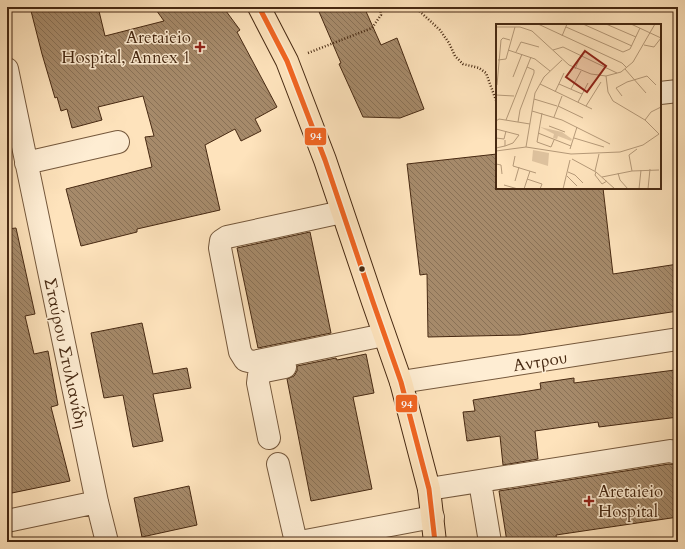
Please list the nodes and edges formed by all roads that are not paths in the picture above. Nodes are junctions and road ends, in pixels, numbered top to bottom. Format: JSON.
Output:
{"nodes":[{"id":1,"x":259,"y":7,"type":"edge"},
{"id":2,"x":7,"y":69,"type":"edge"},
{"id":3,"x":678,"y":90,"type":"edge"},
{"id":4,"x":661,"y":93,"type":"edge"},
{"id":5,"x":118,"y":142,"type":"dead end"},
{"id":6,"x":26,"y":163,"type":"junction"},
{"id":7,"x":342,"y":212,"type":"junction"},
{"id":8,"x":678,"y":339,"type":"edge"},
{"id":9,"x":386,"y":340,"type":"junction"},
{"id":10,"x":401,"y":382,"type":"junction"},
{"id":11,"x":269,"y":438,"type":"dead end"},
{"id":12,"x":678,"y":453,"type":"edge"},
{"id":13,"x":278,"y":464,"type":"dead end"},
{"id":14,"x":480,"y":482,"type":"junction"},
{"id":15,"x":429,"y":489,"type":"junction"},
{"id":16,"x":97,"y":502,"type":"junction"},
{"id":17,"x":433,"y":517,"type":"junction"},
{"id":18,"x":7,"y":521,"type":"edge"},
{"id":19,"x":107,"y":542,"type":"edge"},
{"id":20,"x":296,"y":542,"type":"edge"},
{"id":21,"x":300,"y":542,"type":"edge"},
{"id":22,"x":435,"y":542,"type":"edge"},
{"id":23,"x":490,"y":542,"type":"edge"}],
"edges":[{"from":1,"to":7,"type":"main road"},
{"from":2,"to":6,"type":"street","name":"Σταύρου Στυλιανίδη"},
{"from":3,"to":4,"type":"street"},
{"from":5,"to":6,"type":"street"},
{"from":6,"to":16,"type":"street","name":"Σταύρου Στυλιανίδη"},
{"from":7,"to":9,"type":"main road"},
{"from":7,"to":9,"type":"street"},
{"from":8,"to":10,"type":"street","name":"Αντρου"},
{"from":9,"to":10,"type":"main road"},
{"from":9,"to":11,"type":"street"},
{"from":10,"to":15,"type":"main road"},
{"from":12,"to":14,"type":"street"},
{"from":13,"to":20,"type":"street"},
{"from":14,"to":15,"type":"street"},
{"from":14,"to":23,"type":"street"},
{"from":15,"to":17,"type":"main road"},
{"from":16,"to":18,"type":"street"},
{"from":16,"to":19,"type":"street","name":"Σταύρου Στυλιανίδη"},
{"from":17,"to":21,"type":"street"},
{"from":17,"to":22,"type":"main road"}]}
